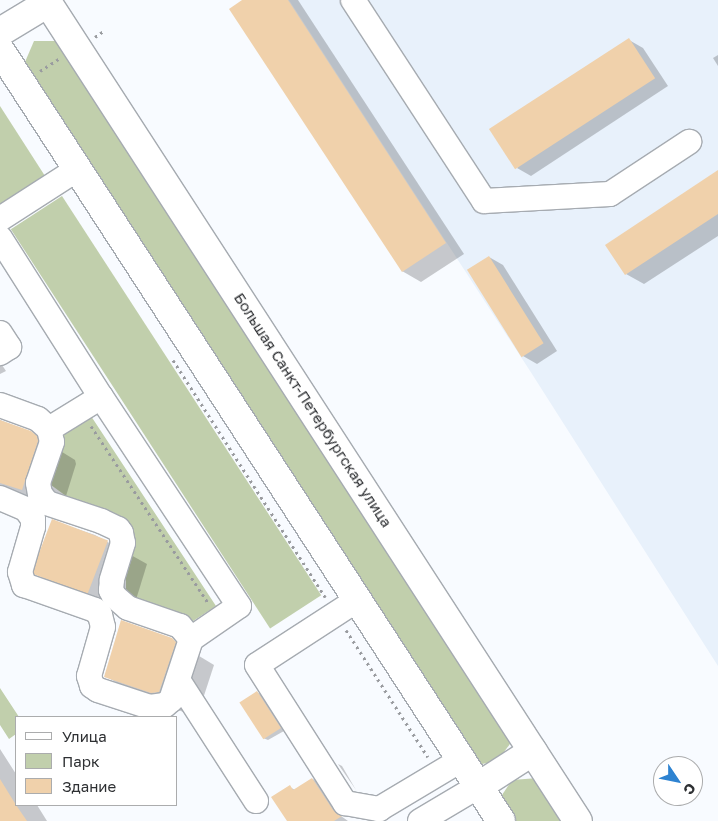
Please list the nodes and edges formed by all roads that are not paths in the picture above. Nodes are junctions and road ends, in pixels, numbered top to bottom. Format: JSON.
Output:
{"nodes":[{"id":1,"x":353,"y":0,"type":"edge"},
{"id":2,"x":49,"y":1,"type":"edge"},
{"id":3,"x":0,"y":32,"type":"edge"},
{"id":4,"x":0,"y":50,"type":"edge"},
{"id":5,"x":689,"y":142,"type":"dead end"},
{"id":6,"x":76,"y":170,"type":"junction"},
{"id":7,"x":0,"y":218,"type":"edge"},
{"id":8,"x":0,"y":238,"type":"edge"},
{"id":9,"x":0,"y":333,"type":"edge"},
{"id":10,"x":0,"y":353,"type":"edge"},
{"id":11,"x":101,"y":397,"type":"junction"},
{"id":12,"x":0,"y":405,"type":"edge"},
{"id":13,"x":49,"y":429,"type":"junction"},
{"id":14,"x":0,"y":498,"type":"edge"},
{"id":15,"x":347,"y":607,"type":"junction"},
{"id":16,"x":191,"y":639,"type":"junction"},
{"id":17,"x":178,"y":680,"type":"junction"},
{"id":18,"x":533,"y":751,"type":"junction"},
{"id":19,"x":461,"y":760,"type":"junction"},
{"id":20,"x":479,"y":786,"type":"junction"},
{"id":21,"x":256,"y":801,"type":"dead end"},
{"id":22,"x":420,"y":821,"type":"edge"},
{"id":23,"x":501,"y":821,"type":"edge"},
{"id":24,"x":578,"y":821,"type":"edge"}],
"edges":[{"from":1,"to":5,"type":"lane"},
{"from":2,"to":3,"type":"main road"},
{"from":2,"to":18,"type":"main road","name":"Большая Санкт-Петербургская улица"},
{"from":4,"to":6,"type":"main road"},
{"from":6,"to":7,"type":"lane"},
{"from":6,"to":15,"type":"main road"},
{"from":8,"to":11,"type":"lane"},
{"from":9,"to":10,"type":"lane"},
{"from":11,"to":13,"type":"lane"},
{"from":11,"to":16,"type":"lane"},
{"from":12,"to":13,"type":"lane"},
{"from":13,"to":16,"type":"lane"},
{"from":14,"to":17,"type":"lane"},
{"from":15,"to":19,"type":"main road"},
{"from":15,"to":19,"type":"lane"},
{"from":16,"to":17,"type":"lane"},
{"from":17,"to":21,"type":"lane"},
{"from":18,"to":20,"type":"main road"},
{"from":18,"to":24,"type":"main road","name":"Большая Санкт-Петербургская улица"},
{"from":19,"to":20,"type":"main road"},
{"from":20,"to":22,"type":"lane"},
{"from":20,"to":23,"type":"main road"}]}
